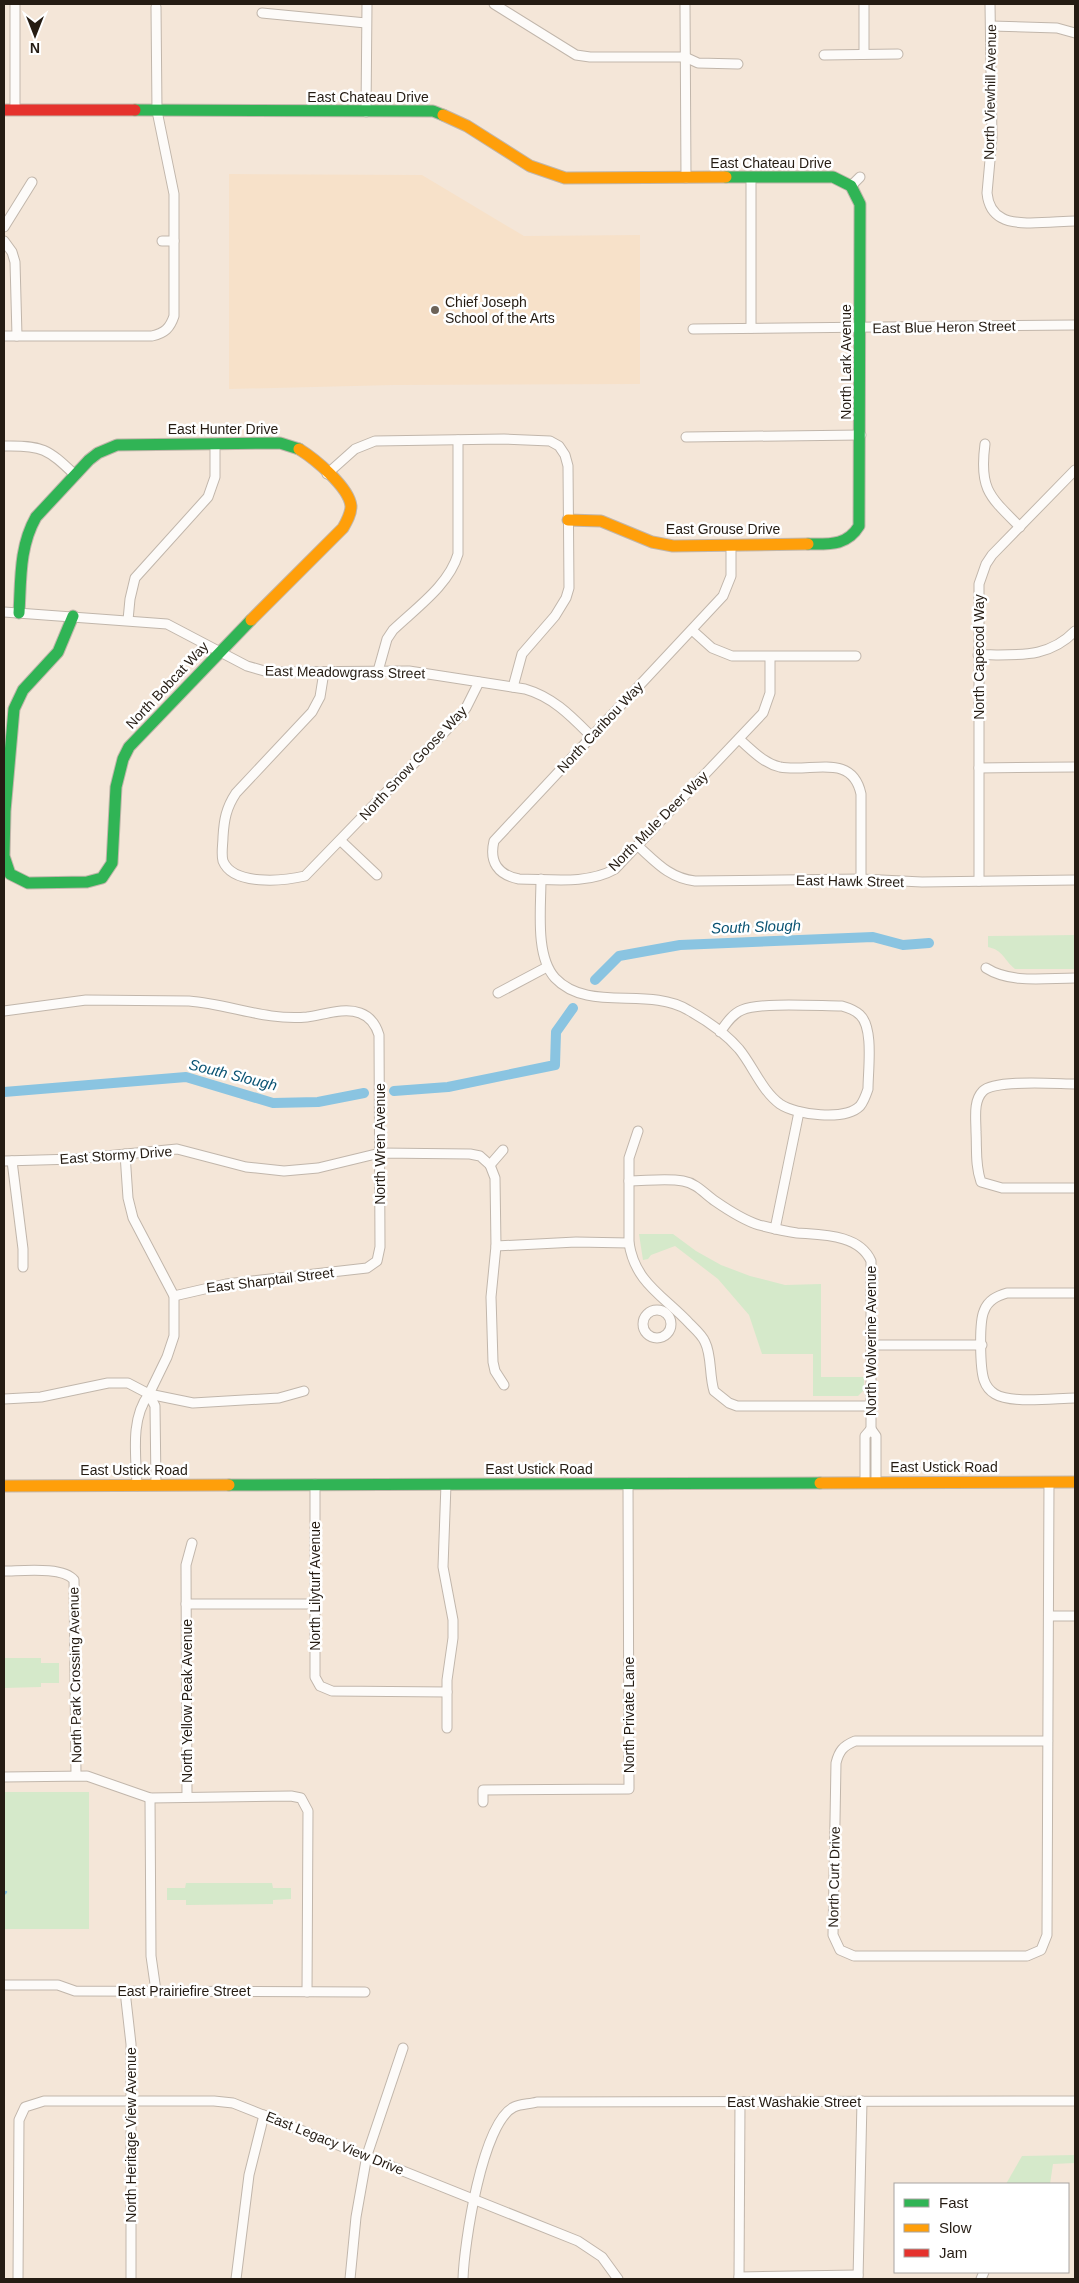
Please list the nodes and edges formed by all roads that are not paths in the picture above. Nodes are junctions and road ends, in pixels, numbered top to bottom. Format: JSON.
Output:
{"nodes":[{"id":1,"x":15,"y":4,"type":"edge"},
{"id":2,"x":366,"y":4,"type":"edge"},
{"id":3,"x":494,"y":4,"type":"edge"},
{"id":4,"x":685,"y":4,"type":"edge"},
{"id":5,"x":864,"y":4,"type":"edge"},
{"id":6,"x":990,"y":4,"type":"edge"},
{"id":7,"x":156,"y":7,"type":"dead end"},
{"id":8,"x":262,"y":13,"type":"dead end"},
{"id":9,"x":366,"y":23,"type":"junction"},
{"id":10,"x":991,"y":26,"type":"junction"},
{"id":11,"x":1075,"y":33,"type":"edge"},
{"id":12,"x":864,"y":54,"type":"junction"},
{"id":13,"x":898,"y":54,"type":"dead end"},
{"id":14,"x":824,"y":55,"type":"dead end"},
{"id":15,"x":685,"y":57,"type":"junction"},
{"id":16,"x":738,"y":64,"type":"dead end"},
{"id":17,"x":9,"y":110,"type":"edge"},
{"id":18,"x":157,"y":111,"type":"junction"},
{"id":19,"x":366,"y":112,"type":"junction"},
{"id":20,"x":751,"y":177,"type":"junction"},
{"id":21,"x":686,"y":178,"type":"junction"},
{"id":22,"x":856,"y":181,"type":"joint"},
{"id":23,"x":32,"y":182,"type":"dead end"},
{"id":24,"x":1075,"y":221,"type":"edge"},
{"id":25,"x":4,"y":227,"type":"edge"},
{"id":26,"x":4,"y":241,"type":"edge"},
{"id":27,"x":162,"y":241,"type":"dead end"},
{"id":28,"x":174,"y":241,"type":"junction"},
{"id":29,"x":1075,"y":325,"type":"edge"},
{"id":30,"x":860,"y":327,"type":"junction"},
{"id":31,"x":751,"y":328,"type":"junction"},
{"id":32,"x":693,"y":329,"type":"dead end"},
{"id":33,"x":4,"y":336,"type":"edge"},
{"id":34,"x":18,"y":336,"type":"junction"},
{"id":35,"x":861,"y":435,"type":"junction"},
{"id":36,"x":686,"y":437,"type":"dead end"},
{"id":37,"x":458,"y":440,"type":"junction"},
{"id":38,"x":215,"y":443,"type":"junction"},
{"id":39,"x":985,"y":444,"type":"dead end"},
{"id":40,"x":4,"y":446,"type":"edge"},
{"id":41,"x":1075,"y":470,"type":"edge"},
{"id":42,"x":327,"y":474,"type":"junction"},
{"id":43,"x":75,"y":476,"type":"junction"},
{"id":44,"x":568,"y":520,"type":"junction"},
{"id":45,"x":1020,"y":526,"type":"junction"},
{"id":46,"x":850,"y":538,"type":"joint"},
{"id":47,"x":731,"y":545,"type":"junction"},
{"id":48,"x":4,"y":612,"type":"edge"},
{"id":49,"x":19,"y":613,"type":"junction"},
{"id":50,"x":74,"y":616,"type":"junction"},
{"id":51,"x":128,"y":620,"type":"junction"},
{"id":52,"x":692,"y":630,"type":"junction"},
{"id":53,"x":1075,"y":631,"type":"edge"},
{"id":54,"x":220,"y":651,"type":"junction"},
{"id":55,"x":978,"y":655,"type":"junction"},
{"id":56,"x":856,"y":656,"type":"dead end"},
{"id":57,"x":770,"y":657,"type":"junction"},
{"id":58,"x":378,"y":671,"type":"junction"},
{"id":59,"x":324,"y":672,"type":"junction"},
{"id":60,"x":479,"y":682,"type":"junction"},
{"id":61,"x":512,"y":687,"type":"junction"},
{"id":62,"x":591,"y":736,"type":"junction"},
{"id":63,"x":739,"y":739,"type":"junction"},
{"id":64,"x":1075,"y":767,"type":"edge"},
{"id":65,"x":979,"y":768,"type":"junction"},
{"id":66,"x":5,"y":811,"type":"edge"},
{"id":67,"x":341,"y":841,"type":"junction"},
{"id":68,"x":638,"y":846,"type":"junction"},
{"id":69,"x":377,"y":875,"type":"dead end"},
{"id":70,"x":541,"y":879,"type":"junction"},
{"id":71,"x":861,"y":879,"type":"junction"},
{"id":72,"x":1075,"y":880,"type":"edge"},
{"id":73,"x":979,"y":881,"type":"junction"},
{"id":74,"x":547,"y":967,"type":"junction"},
{"id":75,"x":986,"y":968,"type":"dead end"},
{"id":76,"x":1075,"y":978,"type":"edge"},
{"id":77,"x":498,"y":994,"type":"dead end"},
{"id":78,"x":4,"y":1011,"type":"edge"},
{"id":79,"x":720,"y":1032,"type":"junction"},
{"id":80,"x":1075,"y":1084,"type":"edge"},
{"id":81,"x":799,"y":1112,"type":"junction"},
{"id":82,"x":638,"y":1131,"type":"dead end"},
{"id":83,"x":503,"y":1150,"type":"dead end"},
{"id":84,"x":380,"y":1153,"type":"junction"},
{"id":85,"x":125,"y":1154,"type":"junction"},
{"id":86,"x":8,"y":1161,"type":"edge"},
{"id":87,"x":490,"y":1165,"type":"junction"},
{"id":88,"x":629,"y":1181,"type":"junction"},
{"id":89,"x":1075,"y":1188,"type":"edge"},
{"id":90,"x":775,"y":1229,"type":"junction"},
{"id":91,"x":629,"y":1242,"type":"junction"},
{"id":92,"x":496,"y":1246,"type":"junction"},
{"id":93,"x":23,"y":1268,"type":"dead end"},
{"id":94,"x":367,"y":1268,"type":"joint"},
{"id":95,"x":1075,"y":1293,"type":"edge"},
{"id":96,"x":174,"y":1296,"type":"junction"},
{"id":97,"x":872,"y":1345,"type":"junction"},
{"id":98,"x":982,"y":1345,"type":"junction"},
{"id":99,"x":504,"y":1385,"type":"dead end"},
{"id":100,"x":304,"y":1391,"type":"dead end"},
{"id":101,"x":149,"y":1394,"type":"junction"},
{"id":102,"x":1075,"y":1398,"type":"edge"},
{"id":103,"x":4,"y":1399,"type":"edge"},
{"id":104,"x":872,"y":1406,"type":"junction"},
{"id":105,"x":1050,"y":1482,"type":"junction"},
{"id":106,"x":1075,"y":1482,"type":"edge"},
{"id":107,"x":628,"y":1483,"type":"junction"},
{"id":108,"x":871,"y":1483,"type":"junction"},
{"id":109,"x":315,"y":1484,"type":"junction"},
{"id":110,"x":446,"y":1484,"type":"junction"},
{"id":111,"x":156,"y":1485,"type":"junction"},
{"id":112,"x":4,"y":1486,"type":"edge"},
{"id":113,"x":137,"y":1486,"type":"junction"},
{"id":114,"x":192,"y":1542,"type":"dead end"},
{"id":115,"x":4,"y":1571,"type":"edge"},
{"id":116,"x":186,"y":1604,"type":"junction"},
{"id":117,"x":314,"y":1604,"type":"junction"},
{"id":118,"x":1050,"y":1616,"type":"junction"},
{"id":119,"x":1075,"y":1616,"type":"edge"},
{"id":120,"x":447,"y":1692,"type":"junction"},
{"id":121,"x":448,"y":1728,"type":"dead end"},
{"id":122,"x":1048,"y":1740,"type":"junction"},
{"id":123,"x":76,"y":1775,"type":"junction"},
{"id":124,"x":4,"y":1777,"type":"edge"},
{"id":125,"x":187,"y":1797,"type":"junction"},
{"id":126,"x":150,"y":1798,"type":"junction"},
{"id":127,"x":483,"y":1802,"type":"dead end"},
{"id":128,"x":4,"y":1985,"type":"edge"},
{"id":129,"x":125,"y":1991,"type":"junction"},
{"id":130,"x":156,"y":1991,"type":"junction"},
{"id":131,"x":307,"y":1992,"type":"junction"},
{"id":132,"x":366,"y":1992,"type":"dead end"},
{"id":133,"x":403,"y":2048,"type":"dead end"},
{"id":134,"x":131,"y":2101,"type":"junction"},
{"id":135,"x":862,"y":2101,"type":"junction"},
{"id":136,"x":1075,"y":2101,"type":"edge"},
{"id":137,"x":740,"y":2103,"type":"junction"},
{"id":138,"x":264,"y":2115,"type":"junction"},
{"id":139,"x":367,"y":2154,"type":"junction"},
{"id":140,"x":474,"y":2199,"type":"junction"},
{"id":141,"x":858,"y":2277,"type":"edge"},
{"id":142,"x":739,"y":2278,"type":"edge"},
{"id":143,"x":18,"y":2279,"type":"edge"},
{"id":144,"x":131,"y":2279,"type":"edge"},
{"id":145,"x":236,"y":2279,"type":"edge"},
{"id":146,"x":350,"y":2279,"type":"edge"},
{"id":147,"x":462,"y":2279,"type":"edge"},
{"id":148,"x":618,"y":2279,"type":"edge"}],
"edges":[{"from":1,"to":17,"type":"street"},
{"from":2,"to":9,"type":"street"},
{"from":3,"to":15,"type":"street"},
{"from":4,"to":15,"type":"street"},
{"from":5,"to":12,"type":"street"},
{"from":6,"to":10,"type":"street","name":"North Viewhill Avenue"},
{"from":7,"to":18,"type":"street"},
{"from":8,"to":9,"type":"street"},
{"from":9,"to":19,"type":"street"},
{"from":10,"to":11,"type":"street"},
{"from":10,"to":24,"type":"street","name":"North Viewhill Avenue"},
{"from":12,"to":13,"type":"street"},
{"from":12,"to":14,"type":"street"},
{"from":15,"to":16,"type":"street"},
{"from":15,"to":21,"type":"street"},
{"from":17,"to":18,"type":"street","name":"East Chateau Drive"},
{"from":18,"to":19,"type":"street","name":"East Chateau Drive"},
{"from":18,"to":28,"type":"street"},
{"from":19,"to":21,"type":"street","name":"East Chateau Drive"},
{"from":20,"to":21,"type":"street","name":"East Chateau Drive"},
{"from":20,"to":22,"type":"street","name":"East Chateau Drive"},
{"from":20,"to":31,"type":"street"},
{"from":22,"to":30,"type":"street","name":"North Lark Avenue"},
{"from":23,"to":25,"type":"street"},
{"from":26,"to":34,"type":"street"},
{"from":27,"to":28,"type":"street"},
{"from":28,"to":34,"type":"street"},
{"from":29,"to":30,"type":"street","name":"East Blue Heron Street"},
{"from":30,"to":31,"type":"street","name":"East Blue Heron Street"},
{"from":30,"to":35,"type":"street","name":"North Lark Avenue"},
{"from":31,"to":32,"type":"street","name":"East Blue Heron Street"},
{"from":33,"to":34,"type":"street"},
{"from":35,"to":36,"type":"street"},
{"from":35,"to":46,"type":"street","name":"North Lark Avenue"},
{"from":37,"to":42,"type":"street"},
{"from":37,"to":44,"type":"street"},
{"from":37,"to":58,"type":"street"},
{"from":38,"to":42,"type":"street","name":"East Hunter Drive"},
{"from":38,"to":43,"type":"street","name":"East Hunter Drive"},
{"from":38,"to":51,"type":"street"},
{"from":39,"to":45,"type":"street"},
{"from":40,"to":43,"type":"street"},
{"from":41,"to":45,"type":"street","name":"North Capecod Way"},
{"from":42,"to":54,"type":"street","name":"North Bobcat Way"},
{"from":43,"to":49,"type":"street","name":"East Hunter Drive"},
{"from":44,"to":47,"type":"street","name":"East Grouse Drive"},
{"from":44,"to":61,"type":"street"},
{"from":45,"to":55,"type":"street","name":"North Capecod Way"},
{"from":46,"to":47,"type":"street","name":"East Grouse Drive"},
{"from":47,"to":52,"type":"street","name":"North Caribou Way"},
{"from":48,"to":49,"type":"street","name":"East Meadowgrass Street"},
{"from":49,"to":50,"type":"street","name":"East Meadowgrass Street"},
{"from":50,"to":51,"type":"street","name":"East Meadowgrass Street"},
{"from":50,"to":66,"type":"street"},
{"from":51,"to":54,"type":"street","name":"East Meadowgrass Street"},
{"from":52,"to":57,"type":"street"},
{"from":52,"to":62,"type":"street","name":"North Caribou Way"},
{"from":53,"to":55,"type":"street"},
{"from":54,"to":59,"type":"street","name":"East Meadowgrass Street"},
{"from":54,"to":66,"type":"street","name":"North Bobcat Way"},
{"from":55,"to":65,"type":"street","name":"North Capecod Way"},
{"from":56,"to":57,"type":"street"},
{"from":57,"to":63,"type":"street","name":"North Mule Deer Way"},
{"from":58,"to":59,"type":"street","name":"East Meadowgrass Street"},
{"from":58,"to":60,"type":"street","name":"East Meadowgrass Street"},
{"from":59,"to":67,"type":"street","name":"North Snow Goose Way"},
{"from":60,"to":61,"type":"street","name":"East Meadowgrass Street"},
{"from":60,"to":67,"type":"street","name":"North Snow Goose Way"},
{"from":61,"to":62,"type":"street","name":"East Meadowgrass Street"},
{"from":62,"to":70,"type":"street","name":"North Caribou Way"},
{"from":63,"to":68,"type":"street","name":"North Mule Deer Way"},
{"from":63,"to":71,"type":"street"},
{"from":64,"to":65,"type":"street"},
{"from":65,"to":73,"type":"street","name":"North Capecod Way"},
{"from":67,"to":69,"type":"street"},
{"from":68,"to":70,"type":"street","name":"North Mule Deer Way"},
{"from":68,"to":71,"type":"street","name":"East Hawk Street"},
{"from":70,"to":74,"type":"street"},
{"from":71,"to":73,"type":"street","name":"East Hawk Street"},
{"from":72,"to":73,"type":"street","name":"East Hawk Street"},
{"from":74,"to":77,"type":"street"},
{"from":74,"to":79,"type":"street"},
{"from":75,"to":76,"type":"street"},
{"from":78,"to":84,"type":"street","name":"North Wren Avenue"},
{"from":79,"to":81,"type":"street"},
{"from":79,"to":81,"type":"street"},
{"from":80,"to":89,"type":"street"},
{"from":81,"to":90,"type":"street"},
{"from":82,"to":88,"type":"street"},
{"from":83,"to":87,"type":"street"},
{"from":84,"to":85,"type":"street","name":"East Stormy Drive"},
{"from":84,"to":87,"type":"street","name":"East Stormy Drive"},
{"from":84,"to":94,"type":"street","name":"North Wren Avenue"},
{"from":85,"to":86,"type":"street","name":"East Stormy Drive"},
{"from":85,"to":96,"type":"street"},
{"from":86,"to":93,"type":"street"},
{"from":87,"to":92,"type":"street"},
{"from":88,"to":90,"type":"street"},
{"from":88,"to":91,"type":"street"},
{"from":90,"to":97,"type":"street","name":"North Wolverine Avenue"},
{"from":91,"to":92,"type":"street"},
{"from":91,"to":104,"type":"street"},
{"from":92,"to":99,"type":"street"},
{"from":94,"to":96,"type":"street","name":"East Sharptail Street"},
{"from":95,"to":98,"type":"street"},
{"from":96,"to":101,"type":"street"},
{"from":97,"to":98,"type":"street"},
{"from":97,"to":104,"type":"street","name":"North Wolverine Avenue"},
{"from":98,"to":102,"type":"street"},
{"from":100,"to":101,"type":"street"},
{"from":101,"to":103,"type":"street"},
{"from":101,"to":111,"type":"street"},
{"from":101,"to":113,"type":"street"},
{"from":104,"to":108,"type":"street","name":"North Wolverine Avenue"},
{"from":105,"to":106,"type":"street","name":"East Ustick Road"},
{"from":105,"to":108,"type":"street","name":"East Ustick Road"},
{"from":105,"to":118,"type":"street","name":"North Curt Drive"},
{"from":107,"to":108,"type":"street","name":"East Ustick Road"},
{"from":107,"to":110,"type":"street","name":"East Ustick Road"},
{"from":107,"to":127,"type":"street","name":"North Private Lane"},
{"from":109,"to":110,"type":"street","name":"East Ustick Road"},
{"from":109,"to":111,"type":"street","name":"East Ustick Road"},
{"from":109,"to":117,"type":"street","name":"North Lilyturf Avenue"},
{"from":110,"to":120,"type":"street"},
{"from":111,"to":113,"type":"street","name":"East Ustick Road"},
{"from":112,"to":113,"type":"street","name":"East Ustick Road"},
{"from":114,"to":116,"type":"street","name":"North Yellow Peak Avenue"},
{"from":115,"to":123,"type":"street","name":"North Park Crossing Avenue"},
{"from":116,"to":117,"type":"street"},
{"from":116,"to":125,"type":"street","name":"North Yellow Peak Avenue"},
{"from":117,"to":120,"type":"street","name":"North Lilyturf Avenue"},
{"from":118,"to":119,"type":"street"},
{"from":118,"to":122,"type":"street","name":"North Curt Drive"},
{"from":120,"to":121,"type":"street"},
{"from":122,"to":122,"type":"street","name":"North Curt Drive"},
{"from":123,"to":124,"type":"street"},
{"from":123,"to":126,"type":"street"},
{"from":125,"to":126,"type":"street"},
{"from":125,"to":131,"type":"street"},
{"from":126,"to":130,"type":"street"},
{"from":128,"to":129,"type":"street","name":"East Prairiefire Street"},
{"from":129,"to":130,"type":"street","name":"East Prairiefire Street"},
{"from":129,"to":134,"type":"street","name":"North Heritage View Avenue"},
{"from":130,"to":131,"type":"street","name":"East Prairiefire Street"},
{"from":131,"to":132,"type":"street","name":"East Prairiefire Street"},
{"from":133,"to":139,"type":"street"},
{"from":134,"to":138,"type":"street","name":"East Legacy View Drive"},
{"from":134,"to":143,"type":"street","name":"East Legacy View Drive"},
{"from":134,"to":144,"type":"street","name":"North Heritage View Avenue"},
{"from":135,"to":136,"type":"street","name":"East Washakie Street"},
{"from":135,"to":137,"type":"street","name":"East Washakie Street"},
{"from":135,"to":141,"type":"street"},
{"from":137,"to":140,"type":"street","name":"East Washakie Street"},
{"from":137,"to":142,"type":"street"},
{"from":138,"to":139,"type":"street","name":"East Legacy View Drive"},
{"from":138,"to":145,"type":"street"},
{"from":139,"to":140,"type":"street","name":"East Legacy View Drive"},
{"from":139,"to":146,"type":"street"},
{"from":140,"to":147,"type":"street"},
{"from":140,"to":148,"type":"street","name":"East Legacy View Drive"},
{"from":141,"to":142,"type":"street"}]}
